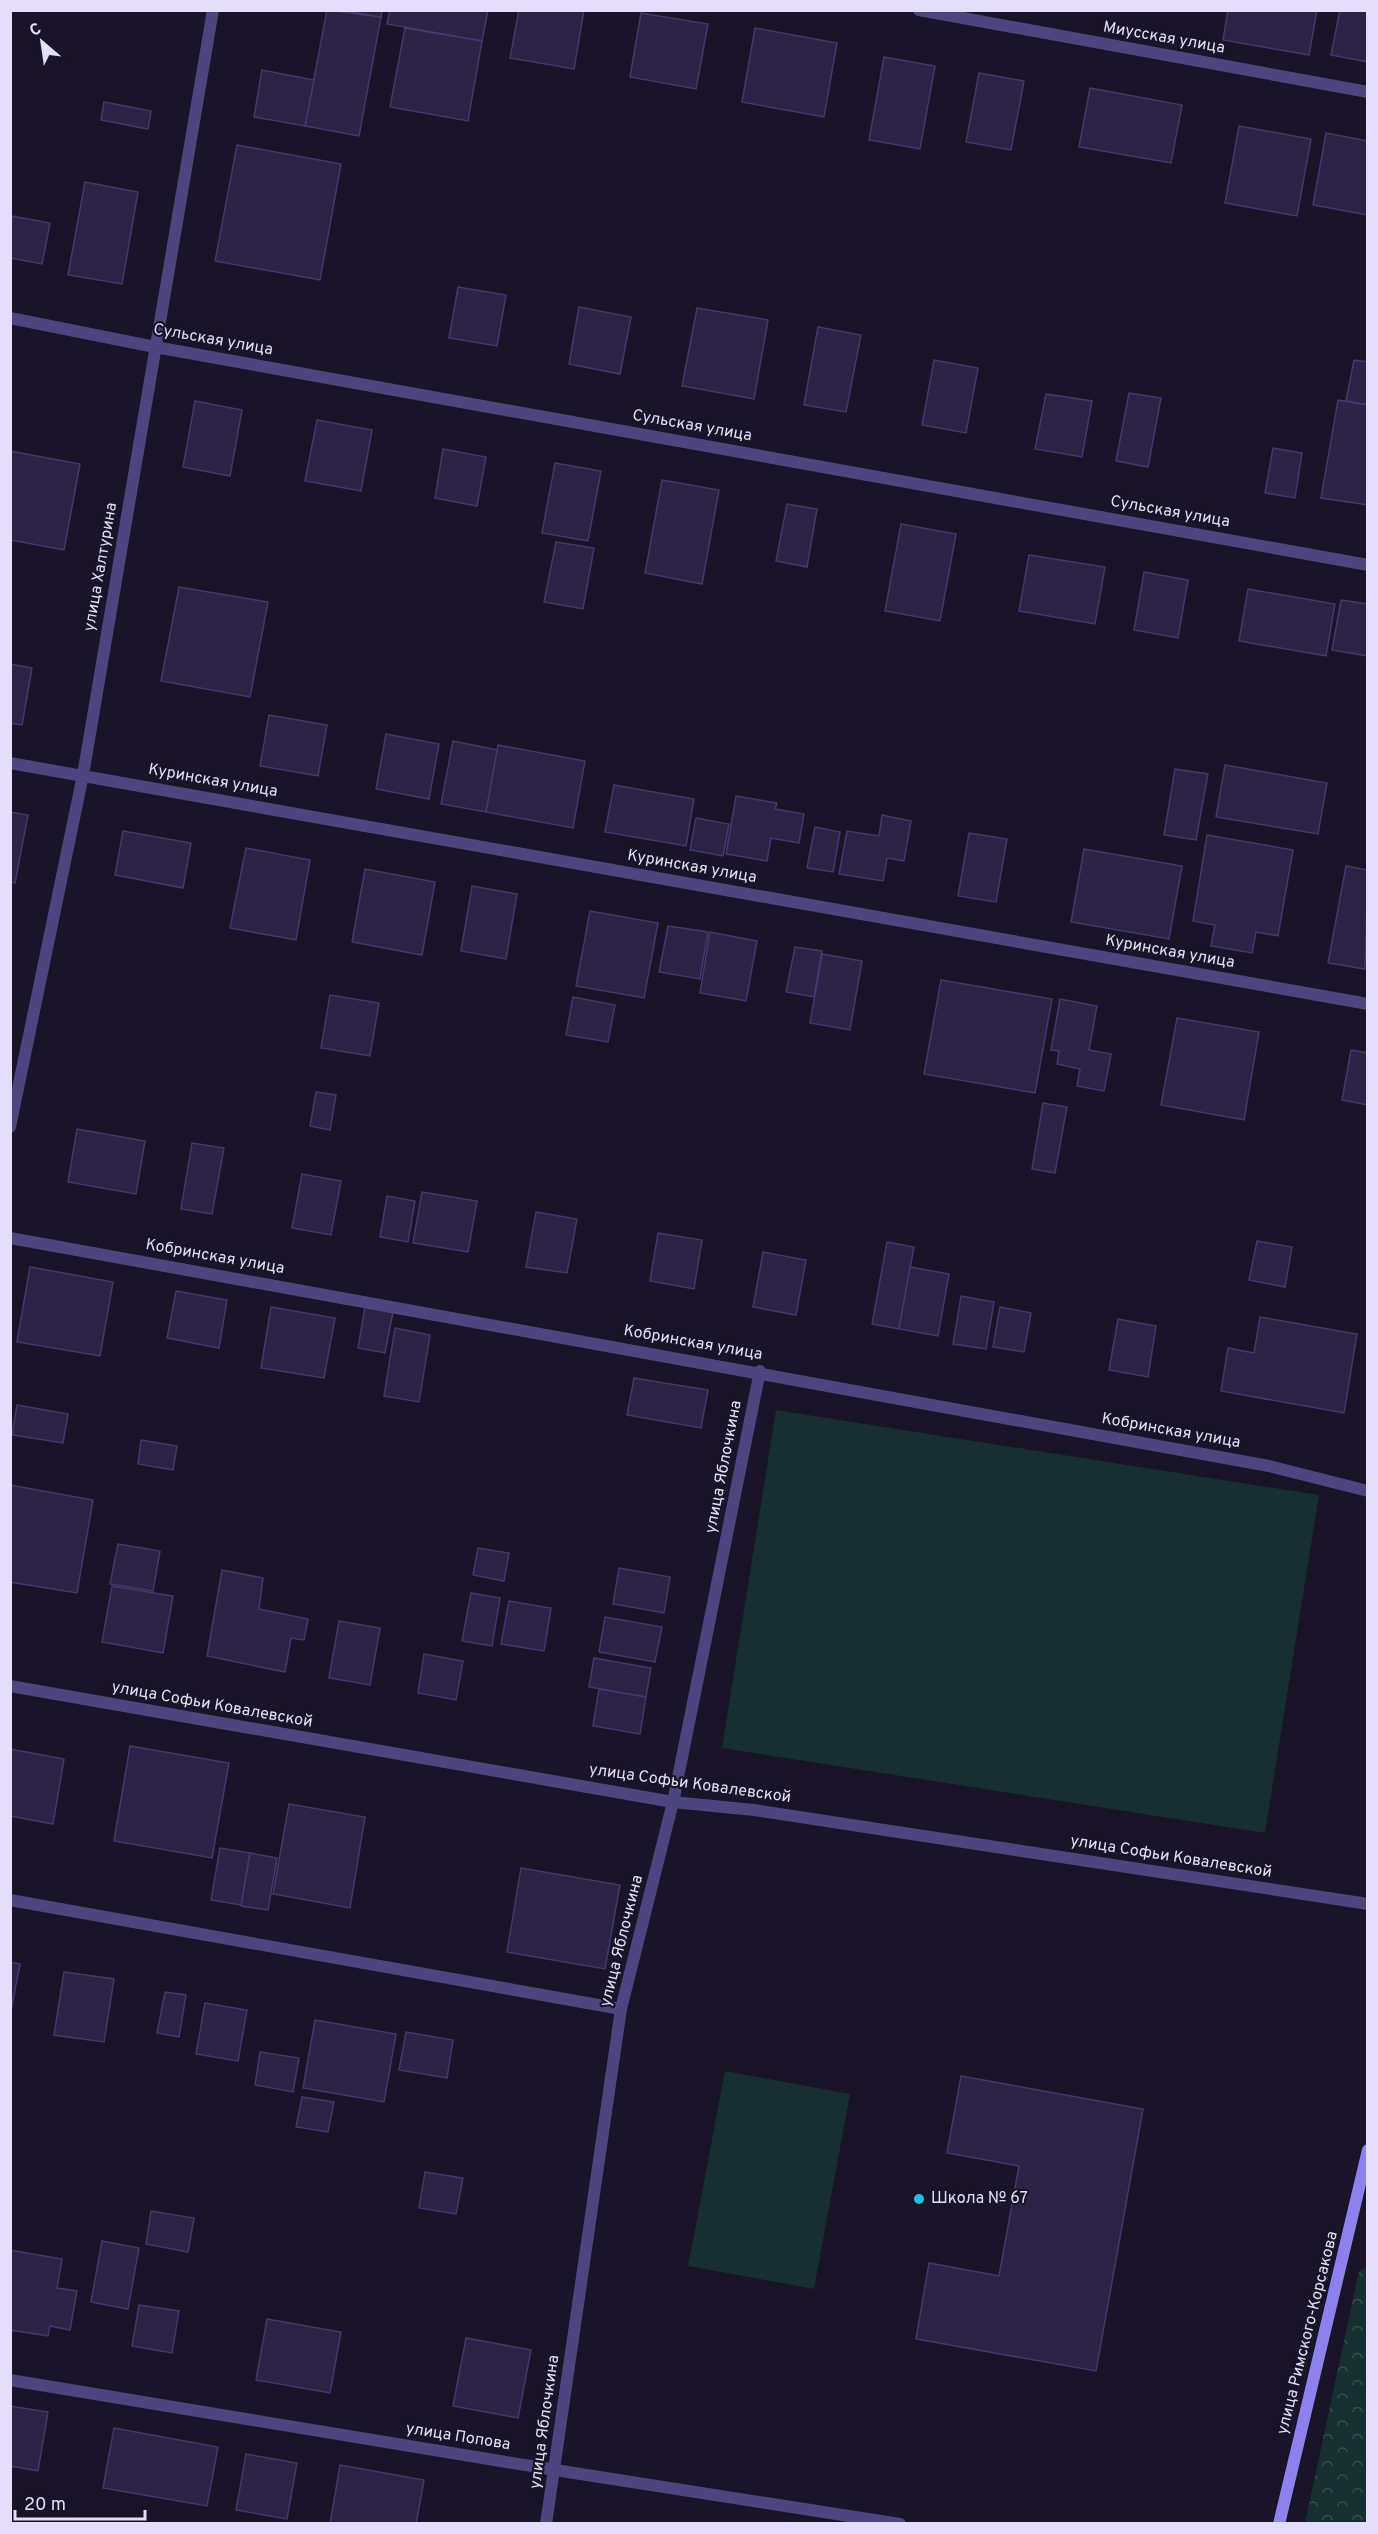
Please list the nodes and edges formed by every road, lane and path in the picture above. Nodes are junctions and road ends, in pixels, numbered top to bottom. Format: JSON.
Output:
{"nodes":[{"id":1,"x":213,"y":10,"type":"edge"},
{"id":2,"x":919,"y":10,"type":"edge"},
{"id":3,"x":1368,"y":92,"type":"edge"},
{"id":4,"x":10,"y":318,"type":"edge"},
{"id":5,"x":155,"y":346,"type":"junction"},
{"id":6,"x":1368,"y":565,"type":"edge"},
{"id":7,"x":10,"y":763,"type":"edge"},
{"id":8,"x":83,"y":775,"type":"junction"},
{"id":9,"x":1368,"y":1004,"type":"edge"},
{"id":10,"x":10,"y":1127,"type":"edge"},
{"id":11,"x":10,"y":1238,"type":"edge"},
{"id":12,"x":759,"y":1371,"type":"junction"},
{"id":13,"x":1368,"y":1491,"type":"edge"},
{"id":14,"x":10,"y":1686,"type":"edge"},
{"id":15,"x":673,"y":1802,"type":"junction"},
{"id":16,"x":10,"y":1900,"type":"edge"},
{"id":17,"x":1368,"y":1904,"type":"edge"},
{"id":18,"x":621,"y":2009,"type":"junction"},
{"id":19,"x":1368,"y":2150,"type":"edge"},
{"id":20,"x":10,"y":2380,"type":"edge"},
{"id":21,"x":555,"y":2470,"type":"junction"},
{"id":22,"x":546,"y":2523,"type":"edge"},
{"id":23,"x":900,"y":2523,"type":"edge"},
{"id":24,"x":1279,"y":2523,"type":"edge"}],
"edges":[{"from":1,"to":5,"type":"street","name":"улица Халтурина"},
{"from":2,"to":3,"type":"street","name":"Миусская улица"},
{"from":4,"to":5,"type":"street","name":"Сульская улица"},
{"from":5,"to":6,"type":"street","name":"Сульская улица"},
{"from":5,"to":8,"type":"street","name":"улица Халтурина"},
{"from":7,"to":8,"type":"street","name":"Куринская улица"},
{"from":8,"to":9,"type":"street","name":"Куринская улица"},
{"from":8,"to":10,"type":"street","name":"улица Халтурина"},
{"from":11,"to":12,"type":"street","name":"Кобринская улица"},
{"from":12,"to":13,"type":"street","name":"Кобринская улица"},
{"from":12,"to":15,"type":"street","name":"улица Яблочкина"},
{"from":14,"to":15,"type":"street","name":"улица Софьи Ковалевской"},
{"from":15,"to":17,"type":"street","name":"улица Софьи Ковалевской"},
{"from":15,"to":18,"type":"street","name":"улица Яблочкина"},
{"from":16,"to":18,"type":"street"},
{"from":18,"to":21,"type":"street","name":"улица Яблочкина"},
{"from":19,"to":24,"type":"main road","name":"улица Римского-Корсакова"},
{"from":20,"to":21,"type":"street","name":"улица Попова"},
{"from":21,"to":22,"type":"street","name":"улица Яблочкина"},
{"from":21,"to":23,"type":"street","name":"улица Попова"}]}
